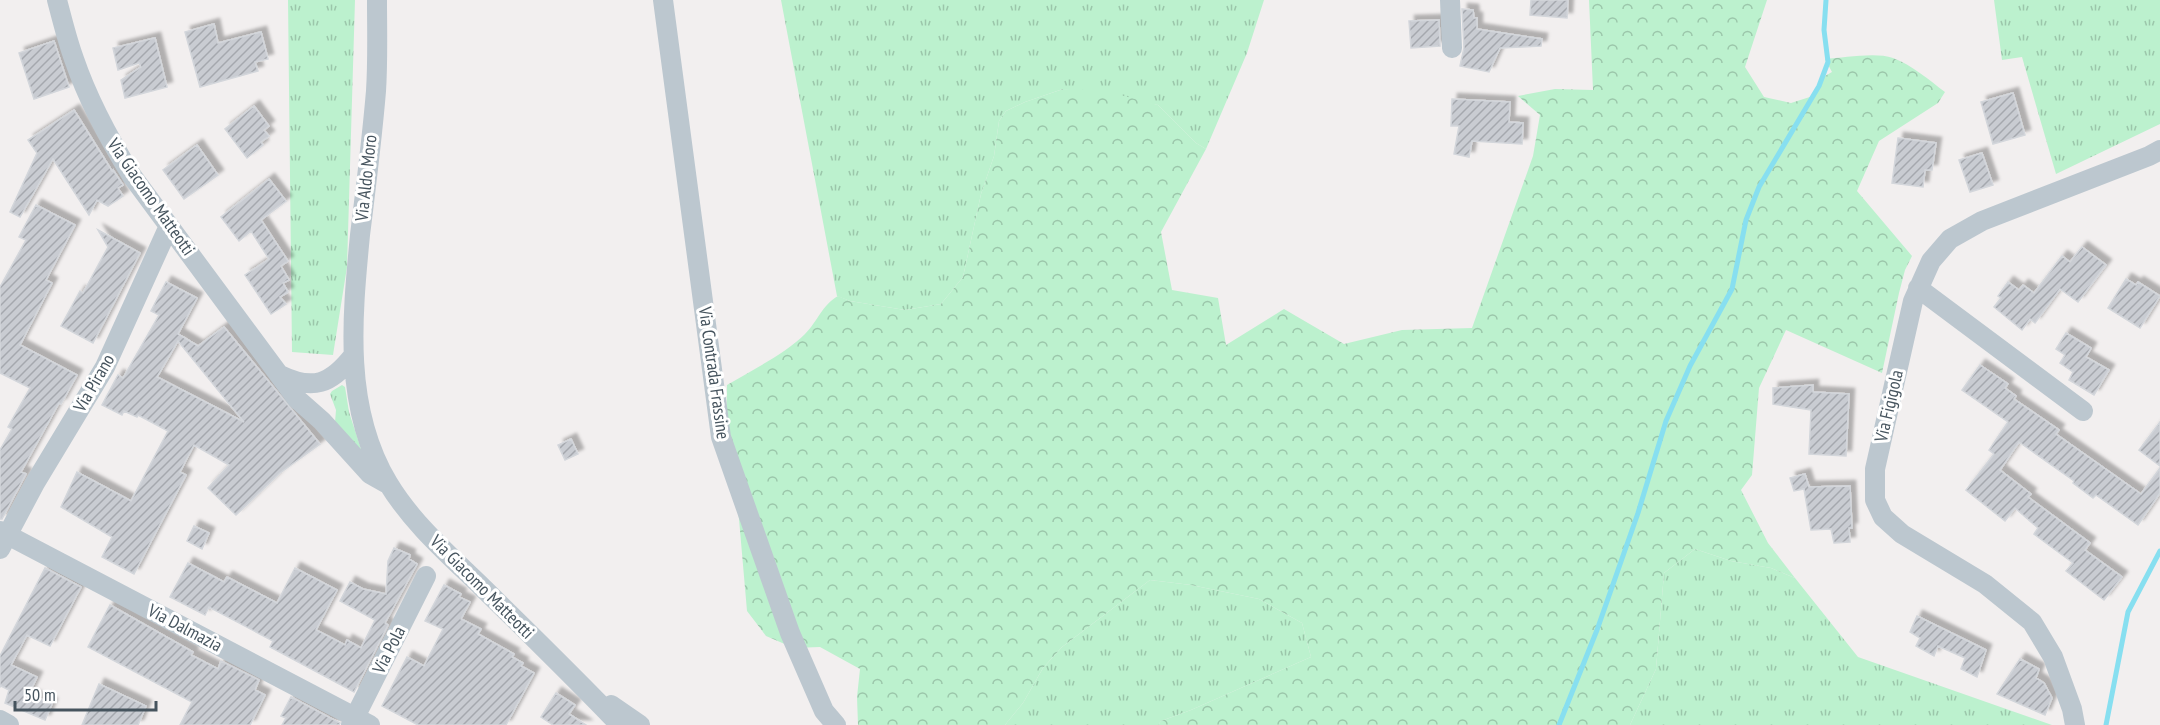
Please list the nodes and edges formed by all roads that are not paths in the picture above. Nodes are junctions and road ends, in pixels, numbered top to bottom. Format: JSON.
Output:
{"nodes":[{"id":1,"x":57,"y":0,"type":"edge"},
{"id":2,"x":377,"y":0,"type":"edge"},
{"id":3,"x":663,"y":0,"type":"edge"},
{"id":4,"x":1450,"y":0,"type":"edge"},
{"id":5,"x":1452,"y":48,"type":"dead end"},
{"id":6,"x":2160,"y":150,"type":"edge"},
{"id":7,"x":169,"y":226,"type":"junction"},
{"id":8,"x":1918,"y":288,"type":"junction"},
{"id":9,"x":353,"y":356,"type":"junction"},
{"id":10,"x":280,"y":375,"type":"junction"},
{"id":11,"x":2083,"y":411,"type":"dead end"},
{"id":12,"x":389,"y":484,"type":"junction"},
{"id":13,"x":2,"y":538,"type":"edge"},
{"id":14,"x":426,"y":576,"type":"dead end"},
{"id":15,"x":582,"y":685,"type":"junction"},
{"id":16,"x":0,"y":720,"type":"edge"},
{"id":17,"x":358,"y":722,"type":"edge"},
{"id":18,"x":9,"y":725,"type":"edge"},
{"id":19,"x":620,"y":725,"type":"edge"},
{"id":20,"x":640,"y":725,"type":"edge"},
{"id":21,"x":836,"y":725,"type":"edge"},
{"id":22,"x":2076,"y":725,"type":"edge"}],
"edges":[{"from":1,"to":7,"type":"street","name":"Via Giacomo Matteotti"},
{"from":2,"to":9,"type":"street","name":"Via Aldo Moro"},
{"from":3,"to":21,"type":"street","name":"Via Contrada Frassine"},
{"from":4,"to":5,"type":"street"},
{"from":6,"to":8,"type":"street","name":"Via Figigola"},
{"from":7,"to":10,"type":"street","name":"Via Giacomo Matteotti"},
{"from":7,"to":13,"type":"street","name":"Via Pirano"},
{"from":8,"to":11,"type":"street"},
{"from":8,"to":22,"type":"street","name":"Via Figigola"},
{"from":9,"to":10,"type":"street"},
{"from":9,"to":12,"type":"street","name":"Via Giacomo Matteotti"},
{"from":10,"to":12,"type":"street","name":"Via Giacomo Matteotti"},
{"from":12,"to":15,"type":"street","name":"Via Giacomo Matteotti"},
{"from":13,"to":17,"type":"street","name":"Via Dalmazia"},
{"from":14,"to":17,"type":"street","name":"Via Pola"},
{"from":15,"to":19,"type":"street","name":"Via Giacomo Matteotti"},
{"from":15,"to":20,"type":"street","name":"Via Giacomo Matteotti"},
{"from":16,"to":18,"type":"street"}]}
